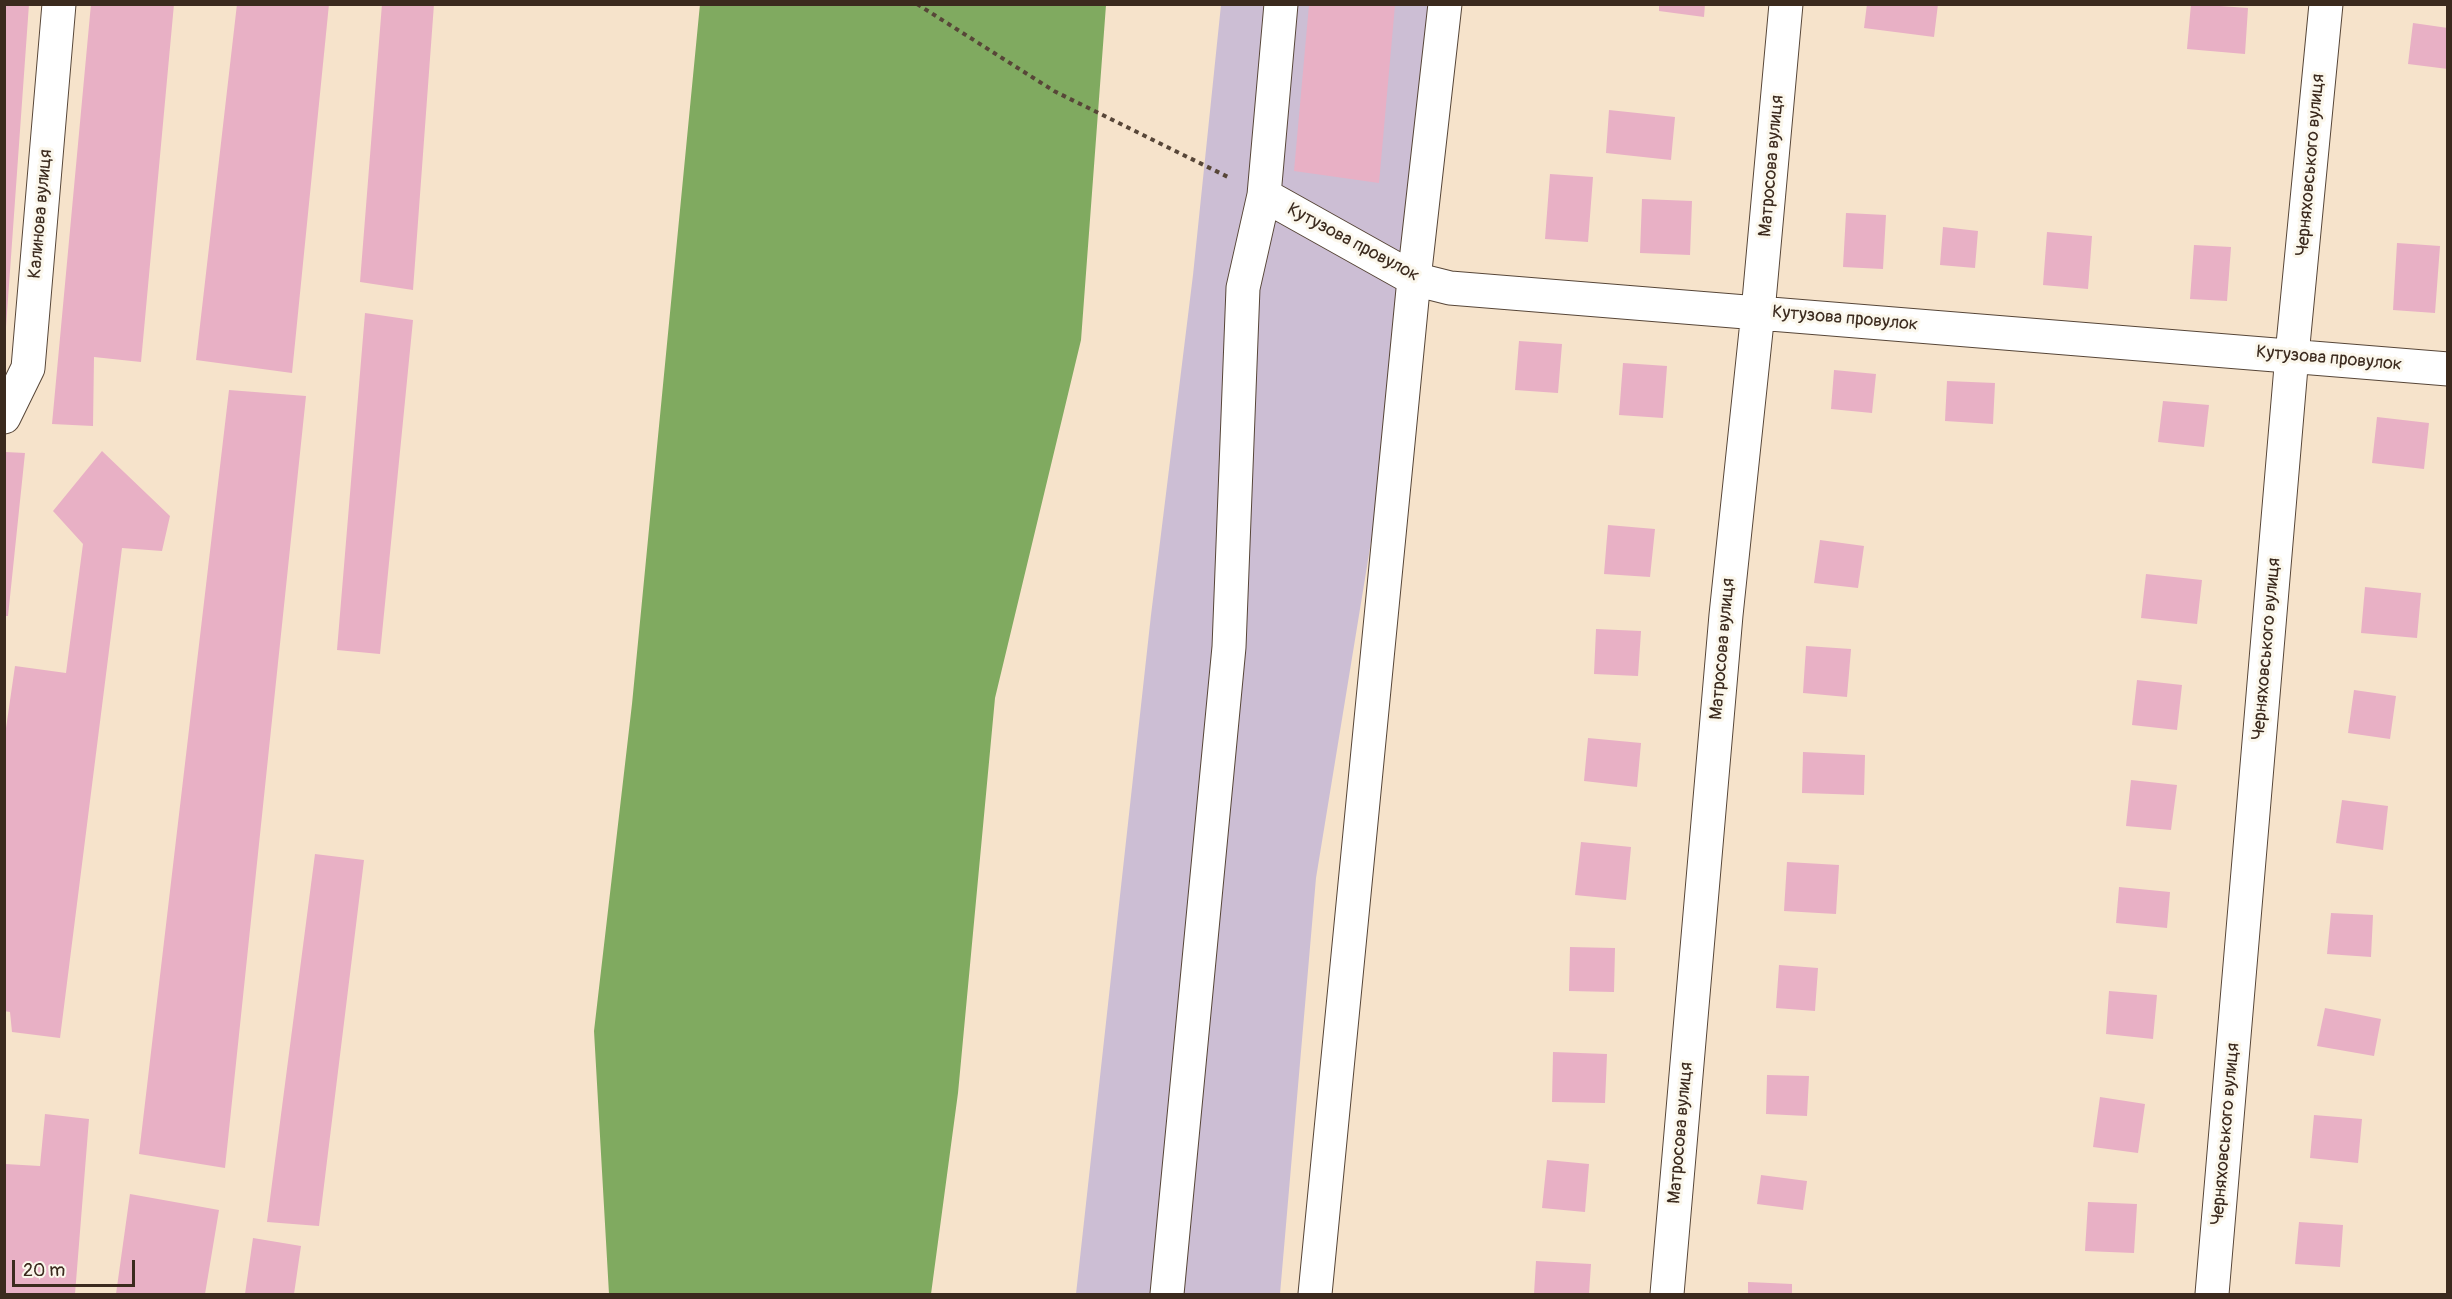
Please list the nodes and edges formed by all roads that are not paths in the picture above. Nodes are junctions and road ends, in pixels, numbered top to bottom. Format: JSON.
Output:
{"nodes":[{"id":1,"x":59,"y":4,"type":"edge"},
{"id":2,"x":1281,"y":4,"type":"edge"},
{"id":3,"x":1444,"y":4,"type":"edge"},
{"id":4,"x":1786,"y":4,"type":"edge"},
{"id":5,"x":2326,"y":4,"type":"edge"},
{"id":6,"x":1264,"y":195,"type":"junction"},
{"id":7,"x":1414,"y":279,"type":"junction"},
{"id":8,"x":1758,"y":312,"type":"junction"},
{"id":9,"x":2292,"y":355,"type":"junction"},
{"id":10,"x":2448,"y":369,"type":"edge"},
{"id":11,"x":4,"y":417,"type":"edge"},
{"id":12,"x":1167,"y":1294,"type":"edge"},
{"id":13,"x":1315,"y":1294,"type":"edge"},
{"id":14,"x":1667,"y":1294,"type":"edge"},
{"id":15,"x":2212,"y":1294,"type":"edge"}],
"edges":[{"from":1,"to":11,"type":"street","name":"Калинова вулиця"},
{"from":2,"to":6,"type":"street"},
{"from":3,"to":7,"type":"street"},
{"from":4,"to":8,"type":"street","name":"Матросова вулиця"},
{"from":5,"to":9,"type":"street","name":"Черняховського вулиця"},
{"from":6,"to":7,"type":"street","name":"Кутузова провулок"},
{"from":6,"to":12,"type":"street"},
{"from":7,"to":8,"type":"street","name":"Кутузова провулок"},
{"from":7,"to":13,"type":"street"},
{"from":8,"to":9,"type":"street","name":"Кутузова провулок"},
{"from":8,"to":14,"type":"street","name":"Матросова вулиця"},
{"from":9,"to":10,"type":"street","name":"Кутузова провулок"},
{"from":9,"to":15,"type":"street","name":"Черняховського вулиця"}]}
